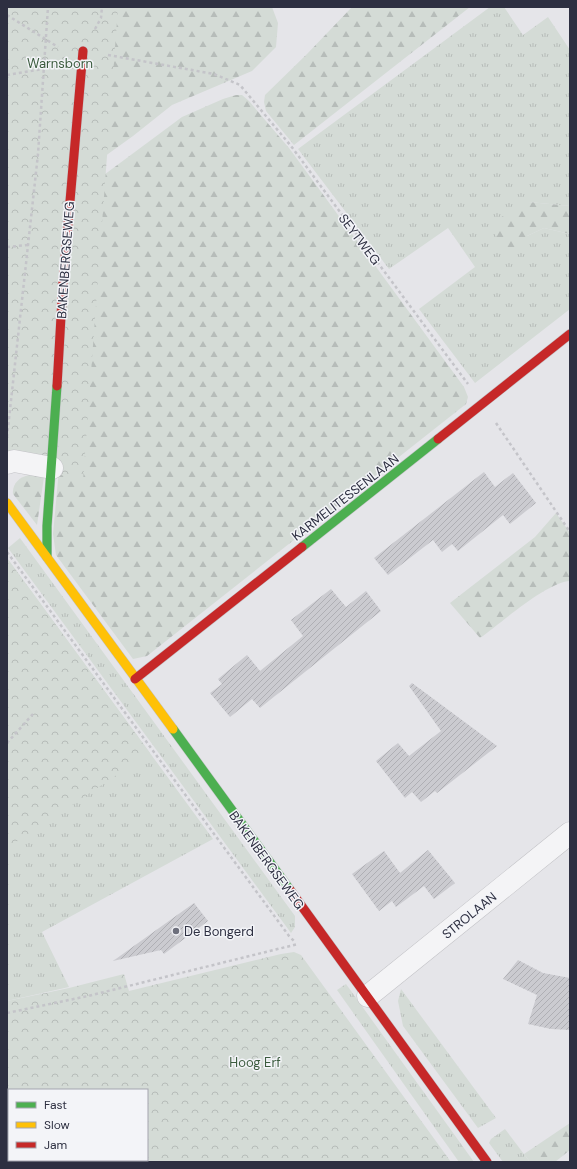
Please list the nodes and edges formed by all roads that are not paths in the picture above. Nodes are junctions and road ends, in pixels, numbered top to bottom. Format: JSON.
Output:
{"nodes":[{"id":1,"x":83,"y":51,"type":"road end"},
{"id":2,"x":570,"y":334,"type":"edge"},
{"id":3,"x":7,"y":463,"type":"edge"},
{"id":4,"x":52,"y":468,"type":"junction"},
{"id":5,"x":7,"y":503,"type":"edge"},
{"id":6,"x":47,"y":557,"type":"junction"},
{"id":7,"x":135,"y":679,"type":"junction"},
{"id":8,"x":570,"y":833,"type":"edge"},
{"id":9,"x":368,"y":996,"type":"junction"},
{"id":10,"x":487,"y":1162,"type":"edge"}],
"edges":[{"from":1,"to":4,"type":"street","name":"BAKENBERGSEWEG"},
{"from":2,"to":7,"type":"street","name":"KARMELITESSENLAAN"},
{"from":3,"to":4,"type":"street"},
{"from":4,"to":6,"type":"street","name":"BAKENBERGSEWEG"},
{"from":5,"to":6,"type":"street","name":"BAKENBERGSEWEG"},
{"from":6,"to":7,"type":"street","name":"BAKENBERGSEWEG"},
{"from":7,"to":9,"type":"street","name":"BAKENBERGSEWEG"},
{"from":8,"to":9,"type":"street","name":"STROLAAN"},
{"from":9,"to":10,"type":"street","name":"BAKENBERGSEWEG"}]}
